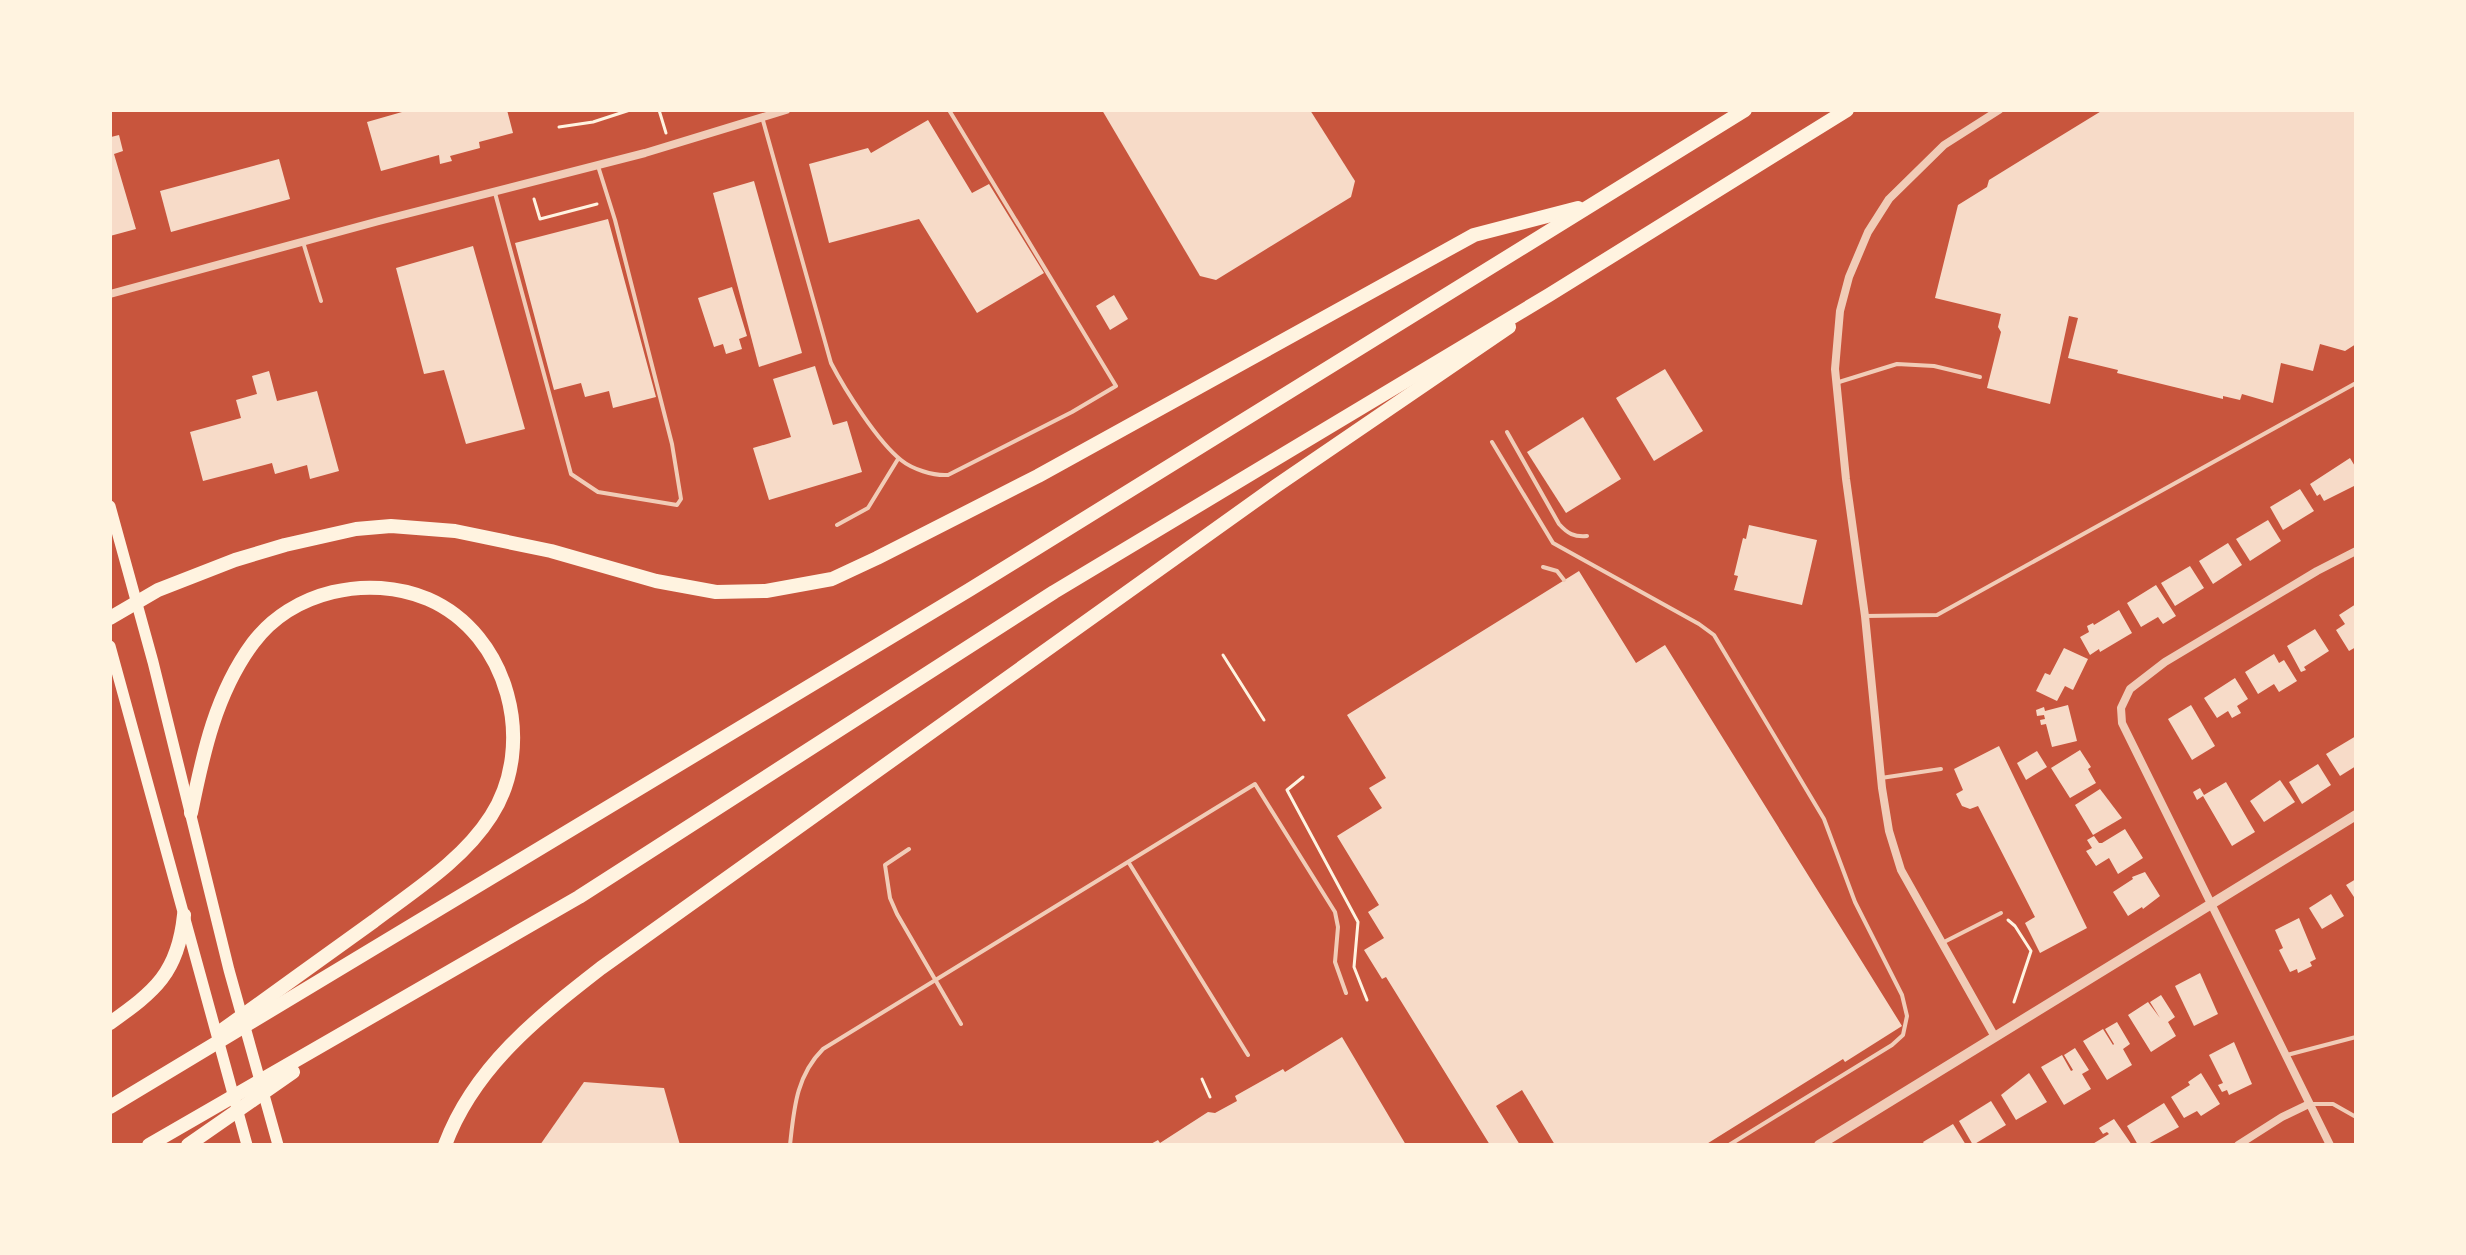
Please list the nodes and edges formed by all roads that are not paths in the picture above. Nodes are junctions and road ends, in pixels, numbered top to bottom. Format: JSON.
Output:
{"nodes":[{"id":1,"x":786,"y":110,"type":"edge"},
{"id":2,"x":949,"y":110,"type":"edge"},
{"id":3,"x":1745,"y":110,"type":"edge"},
{"id":4,"x":1847,"y":110,"type":"edge"},
{"id":5,"x":1999,"y":110,"type":"edge"},
{"id":6,"x":762,"y":117,"type":"junction"},
{"id":7,"x":598,"y":165,"type":"junction"},
{"id":8,"x":494,"y":191,"type":"junction"},
{"id":9,"x":1594,"y":203,"type":"junction"},
{"id":10,"x":303,"y":241,"type":"junction"},
{"id":11,"x":110,"y":294,"type":"edge"},
{"id":12,"x":1549,"y":295,"type":"junction"},
{"id":13,"x":321,"y":301,"type":"dead end"},
{"id":14,"x":1980,"y":377,"type":"dead end"},
{"id":15,"x":1836,"y":382,"type":"junction"},
{"id":16,"x":2356,"y":383,"type":"edge"},
{"id":17,"x":1507,"y":432,"type":"dead end"},
{"id":18,"x":1492,"y":442,"type":"dead end"},
{"id":19,"x":898,"y":459,"type":"junction"},
{"id":20,"x":110,"y":506,"type":"edge"},
{"id":21,"x":837,"y":525,"type":"dead end"},
{"id":22,"x":1587,"y":536,"type":"dead end"},
{"id":23,"x":2356,"y":551,"type":"edge"},
{"id":24,"x":1543,"y":567,"type":"dead end"},
{"id":25,"x":1564,"y":580,"type":"dead end"},
{"id":26,"x":138,"y":602,"type":"junction"},
{"id":27,"x":1865,"y":616,"type":"junction"},
{"id":28,"x":110,"y":618,"type":"edge"},
{"id":29,"x":110,"y":646,"type":"edge"},
{"id":30,"x":1941,"y":769,"type":"dead end"},
{"id":31,"x":1881,"y":778,"type":"junction"},
{"id":32,"x":2356,"y":815,"type":"edge"},
{"id":33,"x":192,"y":819,"type":"junction"},
{"id":34,"x":909,"y":849,"type":"dead end"},
{"id":35,"x":1129,"y":863,"type":"junction"},
{"id":36,"x":2212,"y":902,"type":"junction"},
{"id":37,"x":2001,"y":913,"type":"road end"},
{"id":38,"x":184,"y":915,"type":"junction"},
{"id":39,"x":1941,"y":943,"type":"junction"},
{"id":40,"x":935,"y":980,"type":"junction"},
{"id":41,"x":1346,"y":993,"type":"dead end"},
{"id":42,"x":373,"y":1016,"type":"junction"},
{"id":43,"x":110,"y":1023,"type":"edge"},
{"id":44,"x":961,"y":1024,"type":"dead end"},
{"id":45,"x":1995,"y":1037,"type":"junction"},
{"id":46,"x":2356,"y":1037,"type":"edge"},
{"id":47,"x":1248,"y":1055,"type":"dead end"},
{"id":48,"x":2285,"y":1056,"type":"junction"},
{"id":49,"x":143,"y":1087,"type":"junction"},
{"id":50,"x":2309,"y":1104,"type":"junction"},
{"id":51,"x":110,"y":1107,"type":"edge"},
{"id":52,"x":2356,"y":1117,"type":"edge"},
{"id":53,"x":149,"y":1145,"type":"edge"},
{"id":54,"x":188,"y":1145,"type":"edge"},
{"id":55,"x":247,"y":1145,"type":"edge"},
{"id":56,"x":278,"y":1145,"type":"edge"},
{"id":57,"x":445,"y":1145,"type":"edge"},
{"id":58,"x":790,"y":1145,"type":"edge"},
{"id":59,"x":1729,"y":1145,"type":"edge"},
{"id":60,"x":1819,"y":1145,"type":"edge"},
{"id":61,"x":2238,"y":1145,"type":"edge"},
{"id":62,"x":2330,"y":1145,"type":"edge"}],
"edges":[{"from":1,"to":6,"type":"street"},
{"from":2,"to":19,"type":"lane"},
{"from":3,"to":9,"type":"highway"},
{"from":4,"to":12,"type":"highway"},
{"from":5,"to":15,"type":"street"},
{"from":6,"to":7,"type":"street"},
{"from":6,"to":19,"type":"lane"},
{"from":7,"to":8,"type":"street"},
{"from":7,"to":8,"type":"lane"},
{"from":8,"to":10,"type":"street"},
{"from":9,"to":26,"type":"highway"},
{"from":9,"to":49,"type":"highway"},
{"from":10,"to":11,"type":"street"},
{"from":10,"to":13,"type":"lane"},
{"from":12,"to":42,"type":"highway"},
{"from":12,"to":57,"type":"highway"},
{"from":14,"to":15,"type":"lane"},
{"from":15,"to":27,"type":"street"},
{"from":16,"to":27,"type":"lane"},
{"from":17,"to":22,"type":"lane"},
{"from":18,"to":59,"type":"lane"},
{"from":19,"to":21,"type":"lane"},
{"from":20,"to":26,"type":"main road"},
{"from":23,"to":36,"type":"street"},
{"from":24,"to":25,"type":"lane"},
{"from":26,"to":28,"type":"highway"},
{"from":26,"to":33,"type":"main road"},
{"from":27,"to":31,"type":"street"},
{"from":29,"to":38,"type":"main road"},
{"from":30,"to":31,"type":"lane"},
{"from":31,"to":39,"type":"street"},
{"from":32,"to":36,"type":"street"},
{"from":33,"to":49,"type":"highway"},
{"from":33,"to":56,"type":"main road"},
{"from":34,"to":40,"type":"lane"},
{"from":35,"to":40,"type":"lane"},
{"from":35,"to":41,"type":"lane"},
{"from":35,"to":47,"type":"lane"},
{"from":36,"to":45,"type":"street"},
{"from":36,"to":48,"type":"street"},
{"from":37,"to":39,"type":"lane"},
{"from":38,"to":43,"type":"highway"},
{"from":38,"to":55,"type":"main road"},
{"from":39,"to":45,"type":"street"},
{"from":40,"to":44,"type":"lane"},
{"from":40,"to":58,"type":"lane"},
{"from":42,"to":53,"type":"highway"},
{"from":42,"to":54,"type":"highway"},
{"from":45,"to":60,"type":"street"},
{"from":46,"to":48,"type":"lane"},
{"from":48,"to":50,"type":"street"},
{"from":49,"to":51,"type":"highway"},
{"from":50,"to":52,"type":"lane"},
{"from":50,"to":61,"type":"street"},
{"from":50,"to":62,"type":"street"}]}
